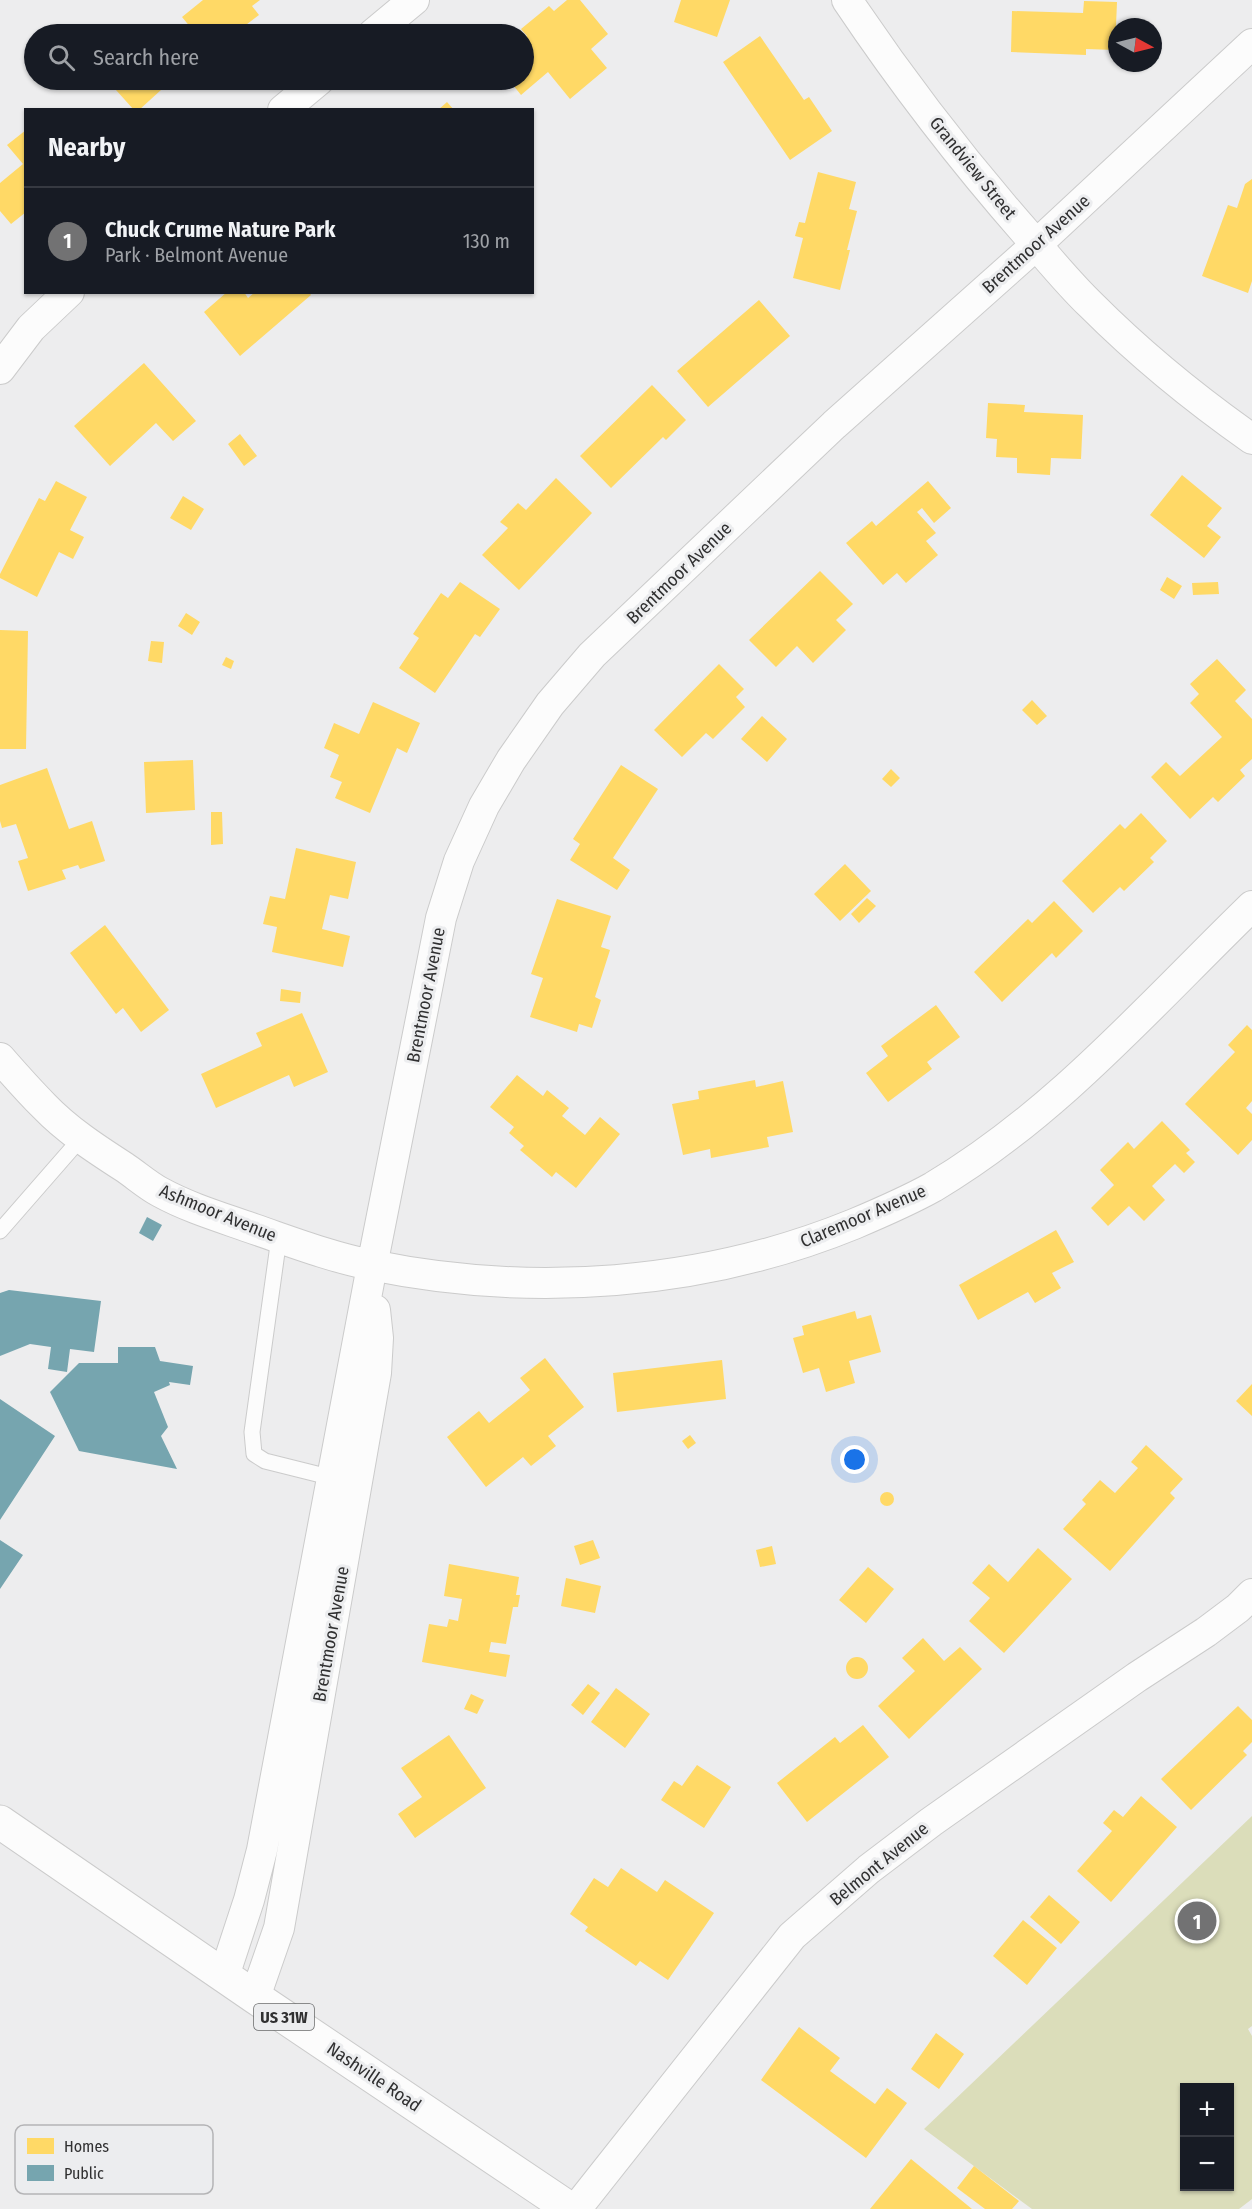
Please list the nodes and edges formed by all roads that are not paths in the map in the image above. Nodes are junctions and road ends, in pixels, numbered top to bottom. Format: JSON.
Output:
{"nodes":[{"id":1,"x":414,"y":0,"type":"edge"},
{"id":2,"x":847,"y":0,"type":"edge"},
{"id":3,"x":385,"y":24,"type":"edge"},
{"id":4,"x":1252,"y":44,"type":"edge"},
{"id":5,"x":307,"y":90,"type":"edge"},
{"id":6,"x":285,"y":108,"type":"edge"},
{"id":7,"x":1036,"y":245,"type":"junction"},
{"id":8,"x":67,"y":294,"type":"edge"},
{"id":9,"x":0,"y":369,"type":"edge"},
{"id":10,"x":1252,"y":439,"type":"edge"},
{"id":11,"x":1252,"y":906,"type":"edge"},
{"id":12,"x":0,"y":1058,"type":"edge"},
{"id":13,"x":82,"y":1137,"type":"junction"},
{"id":14,"x":0,"y":1231,"type":"edge"},
{"id":15,"x":279,"y":1238,"type":"junction"},
{"id":16,"x":372,"y":1266,"type":"junction"},
{"id":17,"x":344,"y":1481,"type":"junction"},
{"id":18,"x":1252,"y":1594,"type":"edge"},
{"id":19,"x":0,"y":1822,"type":"edge"},
{"id":20,"x":224,"y":1976,"type":"junction"},
{"id":21,"x":255,"y":1997,"type":"junction"},
{"id":22,"x":570,"y":2209,"type":"edge"},
{"id":23,"x":576,"y":2209,"type":"edge"}],
"edges":[{"from":1,"to":3,"type":"street"},
{"from":2,"to":7,"type":"street","name":"Grandview Street"},
{"from":4,"to":7,"type":"street","name":"Brentmoor Avenue"},
{"from":5,"to":6,"type":"street"},
{"from":7,"to":10,"type":"street","name":"Grandview Street"},
{"from":7,"to":16,"type":"street","name":"Brentmoor Avenue"},
{"from":8,"to":9,"type":"street"},
{"from":11,"to":16,"type":"street","name":"Claremoor Avenue"},
{"from":12,"to":13,"type":"street","name":"Ashmoor Avenue"},
{"from":13,"to":14,"type":"lane"},
{"from":13,"to":15,"type":"street","name":"Ashmoor Avenue"},
{"from":15,"to":16,"type":"street","name":"Ashmoor Avenue"},
{"from":15,"to":17,"type":"lane"},
{"from":16,"to":17,"type":"street","name":"Brentmoor Avenue"},
{"from":17,"to":20,"type":"street","name":"Brentmoor Avenue"},
{"from":17,"to":21,"type":"street","name":"Brentmoor Avenue"},
{"from":18,"to":23,"type":"street","name":"Belmont Avenue"},
{"from":19,"to":20,"type":"main road","name":"Nashville Road","number":"US 31W"},
{"from":20,"to":21,"type":"main road","name":"Nashville Road","number":"US 31W"},
{"from":21,"to":22,"type":"main road","name":"Nashville Road","number":"US 31W"}]}
